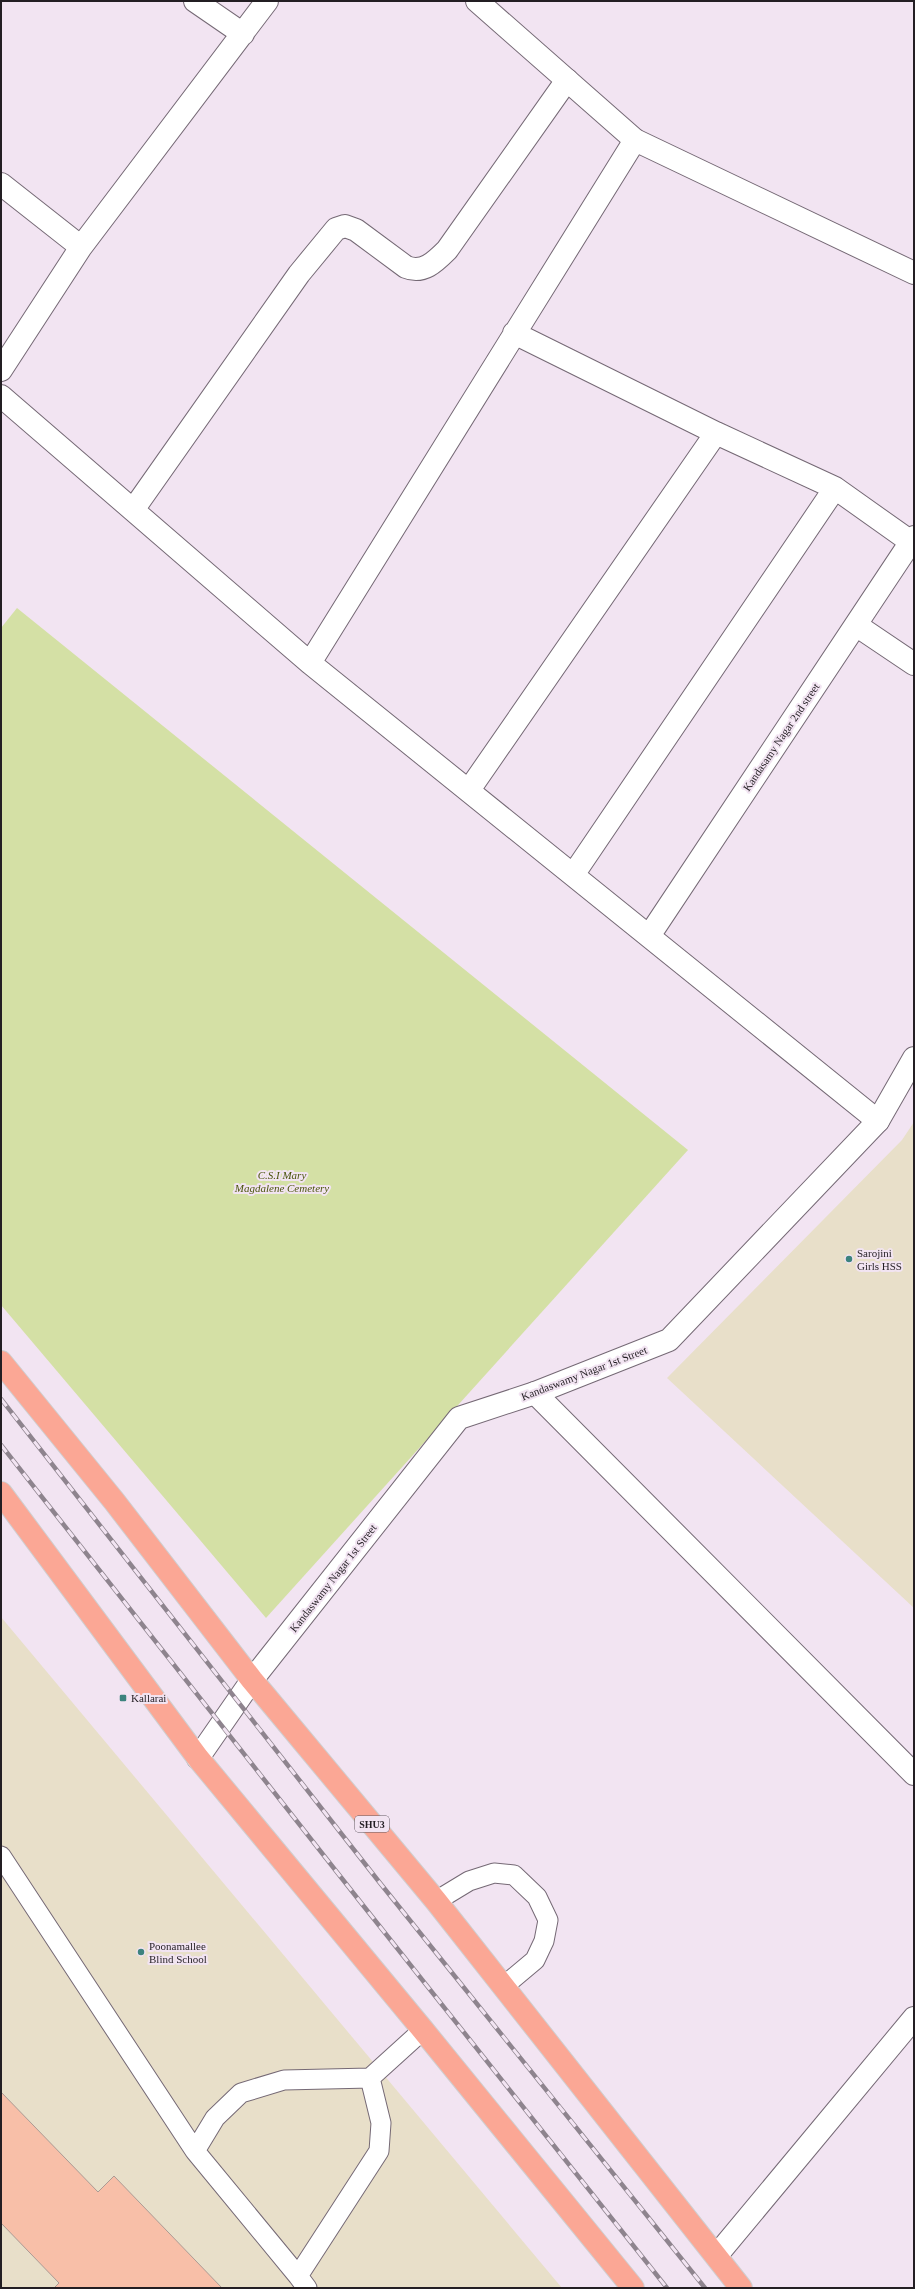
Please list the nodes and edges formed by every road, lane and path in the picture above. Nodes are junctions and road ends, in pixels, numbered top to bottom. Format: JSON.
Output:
{"nodes":[{"id":1,"x":195,"y":1,"type":"edge"},
{"id":2,"x":266,"y":1,"type":"edge"},
{"id":3,"x":477,"y":1,"type":"edge"},
{"id":4,"x":243,"y":34,"type":"junction"},
{"id":5,"x":567,"y":80,"type":"junction"},
{"id":6,"x":635,"y":140,"type":"junction"},
{"id":7,"x":1,"y":184,"type":"edge"},
{"id":8,"x":81,"y":247,"type":"junction"},
{"id":9,"x":914,"y":273,"type":"edge"},
{"id":10,"x":514,"y":333,"type":"junction"},
{"id":11,"x":1,"y":370,"type":"edge"},
{"id":12,"x":1,"y":396,"type":"edge"},
{"id":13,"x":716,"y":433,"type":"junction"},
{"id":14,"x":835,"y":488,"type":"junction"},
{"id":15,"x":132,"y":510,"type":"junction"},
{"id":16,"x":912,"y":540,"type":"edge"},
{"id":17,"x":856,"y":625,"type":"junction"},
{"id":18,"x":310,"y":663,"type":"junction"},
{"id":19,"x":914,"y":664,"type":"edge"},
{"id":20,"x":469,"y":790,"type":"junction"},
{"id":21,"x":573,"y":875,"type":"junction"},
{"id":22,"x":649,"y":936,"type":"junction"},
{"id":23,"x":914,"y":1058,"type":"edge"},
{"id":24,"x":878,"y":1121,"type":"junction"},
{"id":25,"x":1,"y":1362,"type":"edge"},
{"id":26,"x":535,"y":1393,"type":"junction"},
{"id":27,"x":1,"y":1492,"type":"edge"},
{"id":28,"x":252,"y":1680,"type":"junction"},
{"id":29,"x":198,"y":1758,"type":"junction"},
{"id":30,"x":914,"y":1774,"type":"edge"},
{"id":31,"x":1,"y":1856,"type":"edge"},
{"id":32,"x":436,"y":1900,"type":"junction"},
{"id":33,"x":504,"y":1986,"type":"junction"},
{"id":34,"x":914,"y":2018,"type":"edge"},
{"id":35,"x":424,"y":2030,"type":"junction"},
{"id":36,"x":370,"y":2078,"type":"junction"},
{"id":37,"x":196,"y":2151,"type":"junction"},
{"id":38,"x":717,"y":2255,"type":"junction"},
{"id":39,"x":303,"y":2282,"type":"edge"},
{"id":40,"x":632,"y":2288,"type":"edge"},
{"id":41,"x":741,"y":2288,"type":"edge"}],
"edges":[{"from":1,"to":4,"type":"street"},
{"from":2,"to":4,"type":"street"},
{"from":3,"to":5,"type":"street"},
{"from":4,"to":8,"type":"street"},
{"from":5,"to":6,"type":"street"},
{"from":5,"to":15,"type":"street"},
{"from":6,"to":9,"type":"street"},
{"from":6,"to":10,"type":"street"},
{"from":7,"to":8,"type":"street"},
{"from":8,"to":11,"type":"street"},
{"from":10,"to":13,"type":"street"},
{"from":10,"to":18,"type":"street"},
{"from":12,"to":15,"type":"street"},
{"from":13,"to":14,"type":"street"},
{"from":13,"to":20,"type":"street"},
{"from":14,"to":16,"type":"street"},
{"from":14,"to":21,"type":"street"},
{"from":15,"to":18,"type":"street"},
{"from":16,"to":17,"type":"street","name":"Kandasamy Nagar 2nd street"},
{"from":17,"to":19,"type":"street"},
{"from":17,"to":22,"type":"street","name":"Kandasamy Nagar 2nd street"},
{"from":18,"to":20,"type":"street"},
{"from":20,"to":21,"type":"street"},
{"from":21,"to":22,"type":"street"},
{"from":22,"to":24,"type":"street"},
{"from":23,"to":24,"type":"street","name":"Kandaswamy Nagar 1st Street"},
{"from":24,"to":26,"type":"street","name":"Kandaswamy Nagar 1st Street"},
{"from":25,"to":28,"type":"main road","number":"SHU3"},
{"from":26,"to":28,"type":"street","name":"Kandaswamy Nagar 1st Street"},
{"from":26,"to":30,"type":"street"},
{"from":27,"to":29,"type":"main road"},
{"from":28,"to":29,"type":"street","name":"Kandaswamy Nagar 1st Street"},
{"from":28,"to":32,"type":"main road","number":"SHU3"},
{"from":29,"to":35,"type":"main road"},
{"from":31,"to":37,"type":"lane"},
{"from":32,"to":33,"type":"main road","number":"SHU3"},
{"from":32,"to":33,"type":"lane"},
{"from":33,"to":38,"type":"main road","number":"SHU3"},
{"from":34,"to":38,"type":"street"},
{"from":35,"to":36,"type":"lane"},
{"from":35,"to":40,"type":"main road"},
{"from":36,"to":37,"type":"lane"},
{"from":36,"to":39,"type":"lane"},
{"from":37,"to":39,"type":"lane"},
{"from":38,"to":41,"type":"main road","number":"SHU3"}]}
